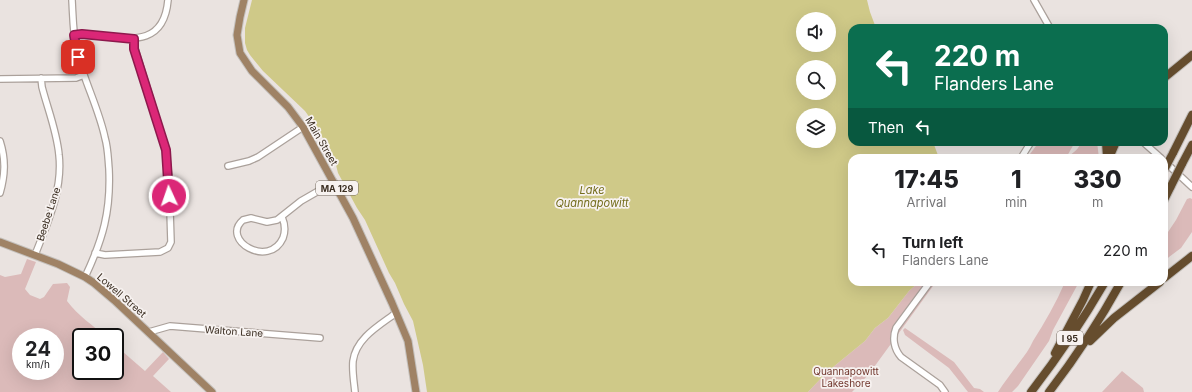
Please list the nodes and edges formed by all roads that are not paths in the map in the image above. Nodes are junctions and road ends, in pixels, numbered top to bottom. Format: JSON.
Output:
{"nodes":[{"id":1,"x":72,"y":0,"type":"edge"},
{"id":2,"x":168,"y":0,"type":"edge"},
{"id":3,"x":244,"y":0,"type":"edge"},
{"id":4,"x":1034,"y":0,"type":"edge"},
{"id":5,"x":1048,"y":24,"type":"edge"},
{"id":6,"x":74,"y":35,"type":"junction"},
{"id":7,"x":134,"y":39,"type":"junction"},
{"id":8,"x":1192,"y":55,"type":"edge"},
{"id":9,"x":84,"y":75,"type":"junction"},
{"id":10,"x":1168,"y":75,"type":"edge"},
{"id":11,"x":41,"y":78,"type":"junction"},
{"id":12,"x":0,"y":79,"type":"edge"},
{"id":13,"x":1192,"y":115,"type":"edge"},
{"id":14,"x":303,"y":127,"type":"junction"},
{"id":15,"x":0,"y":142,"type":"edge"},
{"id":16,"x":1192,"y":145,"type":"edge"},
{"id":17,"x":1148,"y":146,"type":"edge"},
{"id":18,"x":1156,"y":154,"type":"edge"},
{"id":19,"x":1168,"y":162,"type":"edge"},
{"id":20,"x":1168,"y":165,"type":"edge"},
{"id":21,"x":228,"y":166,"type":"dead end"},
{"id":22,"x":1,"y":182,"type":"edge"},
{"id":23,"x":334,"y":182,"type":"junction"},
{"id":24,"x":1192,"y":187,"type":"edge"},
{"id":25,"x":1168,"y":192,"type":"edge"},
{"id":26,"x":0,"y":193,"type":"edge"},
{"id":27,"x":282,"y":217,"type":"junction"},
{"id":28,"x":0,"y":242,"type":"edge"},
{"id":29,"x":95,"y":253,"type":"junction"},
{"id":30,"x":35,"y":255,"type":"junction"},
{"id":31,"x":1191,"y":256,"type":"edge"},
{"id":32,"x":1168,"y":275,"type":"edge"},
{"id":33,"x":85,"y":277,"type":"junction"},
{"id":34,"x":927,"y":286,"type":"edge"},
{"id":35,"x":1089,"y":286,"type":"edge"},
{"id":36,"x":1103,"y":286,"type":"edge"},
{"id":37,"x":1119,"y":286,"type":"edge"},
{"id":38,"x":1155,"y":286,"type":"edge"},
{"id":39,"x":396,"y":313,"type":"junction"},
{"id":40,"x":149,"y":332,"type":"junction"},
{"id":41,"x":320,"y":338,"type":"dead end"},
{"id":42,"x":1078,"y":352,"type":"junction"},
{"id":43,"x":1043,"y":377,"type":"junction"},
{"id":44,"x":212,"y":392,"type":"edge"},
{"id":45,"x":356,"y":392,"type":"edge"},
{"id":46,"x":416,"y":392,"type":"edge"},
{"id":47,"x":946,"y":392,"type":"edge"},
{"id":48,"x":1031,"y":392,"type":"edge"},
{"id":49,"x":1049,"y":392,"type":"edge"}],
"edges":[{"from":1,"to":6,"type":"street"},
{"from":2,"to":7,"type":"street"},
{"from":3,"to":14,"type":"main road","name":"Main Street","number":"MA 129"},
{"from":4,"to":5,"type":"street"},
{"from":6,"to":7,"type":"street"},
{"from":6,"to":9,"type":"street"},
{"from":7,"to":29,"type":"street"},
{"from":8,"to":10,"type":"highway"},
{"from":9,"to":11,"type":"street"},
{"from":9,"to":29,"type":"street"},
{"from":11,"to":12,"type":"street"},
{"from":11,"to":30,"type":"street","name":"Beebe Lane"},
{"from":13,"to":19,"type":"highway","bridge":true},
{"from":14,"to":21,"type":"street"},
{"from":14,"to":23,"type":"main road","name":"Main Street","number":"MA 129"},
{"from":15,"to":22,"type":"street"},
{"from":16,"to":25,"type":"highway","bridge":true},
{"from":17,"to":18,"type":"street"},
{"from":20,"to":24,"type":"street"},
{"from":22,"to":26,"type":"street"},
{"from":23,"to":27,"type":"street"},
{"from":23,"to":39,"type":"main road","name":"Main Street","number":"MA 129"},
{"from":27,"to":27,"type":"street"},
{"from":28,"to":30,"type":"main road","name":"Lowell Street"},
{"from":29,"to":33,"type":"street"},
{"from":30,"to":33,"type":"main road","name":"Lowell Street"},
{"from":31,"to":32,"type":"highway"},
{"from":33,"to":40,"type":"main road","name":"Lowell Street"},
{"from":34,"to":47,"type":"street"},
{"from":35,"to":43,"type":"highway"},
{"from":36,"to":43,"type":"highway","number":"I 95"},
{"from":37,"to":42,"type":"highway","number":"I 95"},
{"from":38,"to":42,"type":"highway"},
{"from":39,"to":45,"type":"street"},
{"from":39,"to":46,"type":"main road","name":"Main Street","number":"MA 129"},
{"from":40,"to":41,"type":"street","name":"Walton Lane"},
{"from":40,"to":44,"type":"main road","name":"Lowell Street"},
{"from":42,"to":49,"type":"highway","number":"I 95"},
{"from":43,"to":48,"type":"highway","number":"I 95"}]}
